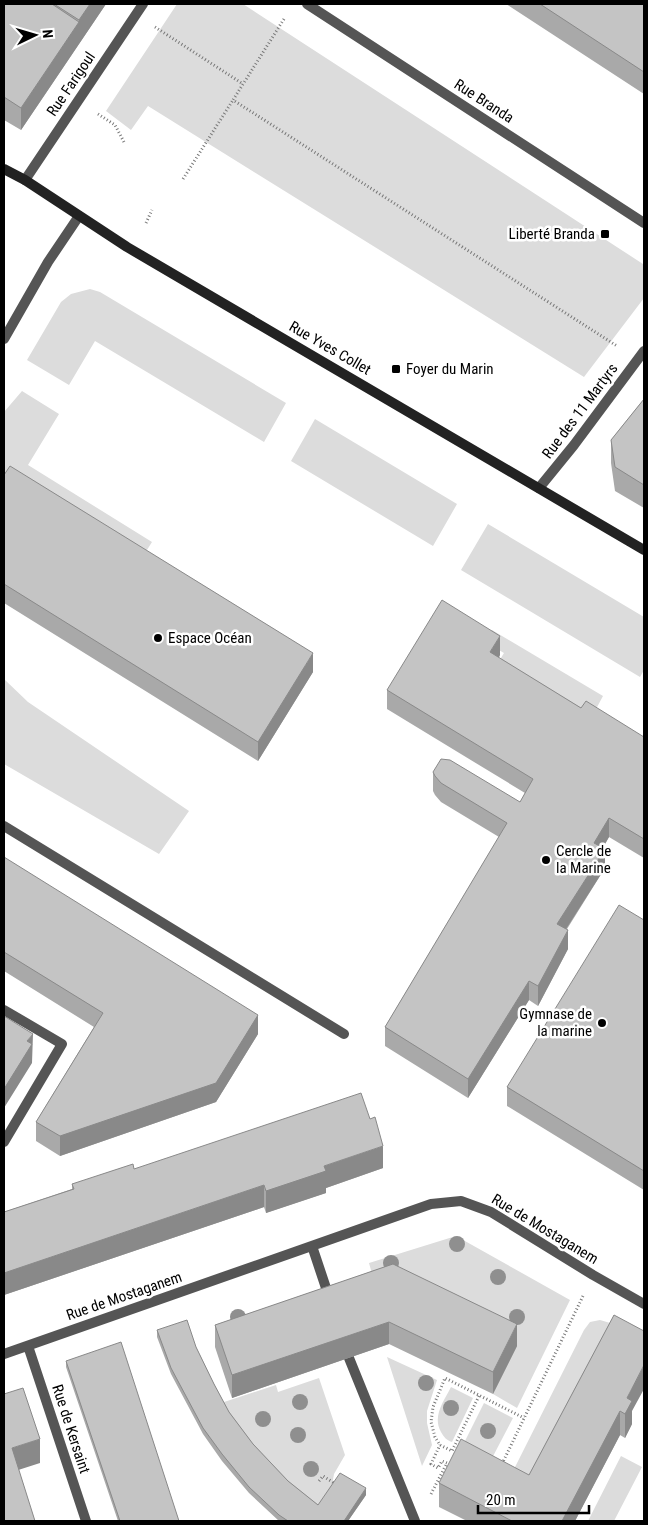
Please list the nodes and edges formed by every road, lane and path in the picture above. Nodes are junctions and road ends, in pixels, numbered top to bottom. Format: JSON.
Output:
{"nodes":[{"id":1,"x":143,"y":4,"type":"edge"},
{"id":2,"x":307,"y":4,"type":"edge"},
{"id":3,"x":284,"y":19,"type":"dead end"},
{"id":4,"x":160,"y":30,"type":"dead end"},
{"id":5,"x":243,"y":84,"type":"junction"},
{"id":6,"x":233,"y":100,"type":"junction"},
{"id":7,"x":97,"y":113,"type":"dead end"},
{"id":8,"x":125,"y":144,"type":"dead end"},
{"id":9,"x":4,"y":168,"type":"edge"},
{"id":10,"x":183,"y":179,"type":"dead end"},
{"id":11,"x":25,"y":180,"type":"junction"},
{"id":12,"x":152,"y":210,"type":"dead end"},
{"id":13,"x":79,"y":216,"type":"junction"},
{"id":14,"x":146,"y":223,"type":"dead end"},
{"id":15,"x":644,"y":223,"type":"edge"},
{"id":16,"x":4,"y":339,"type":"edge"},
{"id":17,"x":644,"y":351,"type":"edge"},
{"id":18,"x":637,"y":360,"type":"junction"},
{"id":19,"x":539,"y":488,"type":"junction"},
{"id":20,"x":644,"y":550,"type":"edge"},
{"id":21,"x":4,"y":826,"type":"edge"},
{"id":22,"x":4,"y":1010,"type":"edge"},
{"id":23,"x":344,"y":1034,"type":"dead end"},
{"id":24,"x":4,"y":1142,"type":"edge"},
{"id":25,"x":312,"y":1246,"type":"junction"},
{"id":26,"x":593,"y":1276,"type":"junction"},
{"id":27,"x":644,"y":1304,"type":"edge"},
{"id":28,"x":332,"y":1307,"type":"edge"},
{"id":29,"x":28,"y":1346,"type":"junction"},
{"id":30,"x":4,"y":1354,"type":"edge"},
{"id":31,"x":349,"y":1358,"type":"edge"},
{"id":32,"x":479,"y":1396,"type":"junction"},
{"id":33,"x":524,"y":1418,"type":"junction"},
{"id":34,"x":440,"y":1445,"type":"junction"},
{"id":35,"x":452,"y":1451,"type":"junction"},
{"id":36,"x":460,"y":1454,"type":"edge"},
{"id":37,"x":501,"y":1466,"type":"edge"},
{"id":38,"x":440,"y":1478,"type":"edge"},
{"id":39,"x":319,"y":1481,"type":"dead end"},
{"id":40,"x":334,"y":1483,"type":"edge"},
{"id":41,"x":86,"y":1521,"type":"edge"},
{"id":42,"x":415,"y":1521,"type":"edge"}],
"edges":[{"from":1,"to":11,"type":"street","name":"Rue Farigoul"},
{"from":2,"to":15,"type":"street","name":"Rue Branda"},
{"from":3,"to":5,"type":"path"},
{"from":4,"to":5,"type":"path"},
{"from":5,"to":6,"type":"path"},
{"from":6,"to":10,"type":"path"},
{"from":6,"to":18,"type":"path"},
{"from":7,"to":8,"type":"path"},
{"from":9,"to":11,"type":"main road","name":"Rue Yves Collet"},
{"from":11,"to":13,"type":"main road","name":"Rue Yves Collet"},
{"from":12,"to":14,"type":"path"},
{"from":13,"to":16,"type":"street"},
{"from":13,"to":19,"type":"main road","name":"Rue Yves Collet"},
{"from":17,"to":18,"type":"street","name":"Rue des 11 Martyrs"},
{"from":18,"to":19,"type":"street","name":"Rue des 11 Martyrs"},
{"from":19,"to":20,"type":"main road","name":"Rue Yves Collet"},
{"from":21,"to":23,"type":"street"},
{"from":22,"to":24,"type":"street"},
{"from":25,"to":26,"type":"street","name":"Rue de Mostaganem"},
{"from":25,"to":28,"type":"street"},
{"from":25,"to":29,"type":"street","name":"Rue de Mostaganem"},
{"from":26,"to":27,"type":"street","name":"Rue de Mostaganem"},
{"from":26,"to":33,"type":"path"},
{"from":29,"to":30,"type":"street","name":"Rue de Mostaganem"},
{"from":29,"to":41,"type":"street","name":"Rue de Kersaint"},
{"from":31,"to":42,"type":"street"},
{"from":32,"to":33,"type":"path"},
{"from":32,"to":34,"type":"path"},
{"from":32,"to":35,"type":"path"},
{"from":33,"to":37,"type":"path"},
{"from":34,"to":35,"type":"path"},
{"from":34,"to":38,"type":"path"},
{"from":35,"to":36,"type":"path"},
{"from":39,"to":40,"type":"path"}]}
